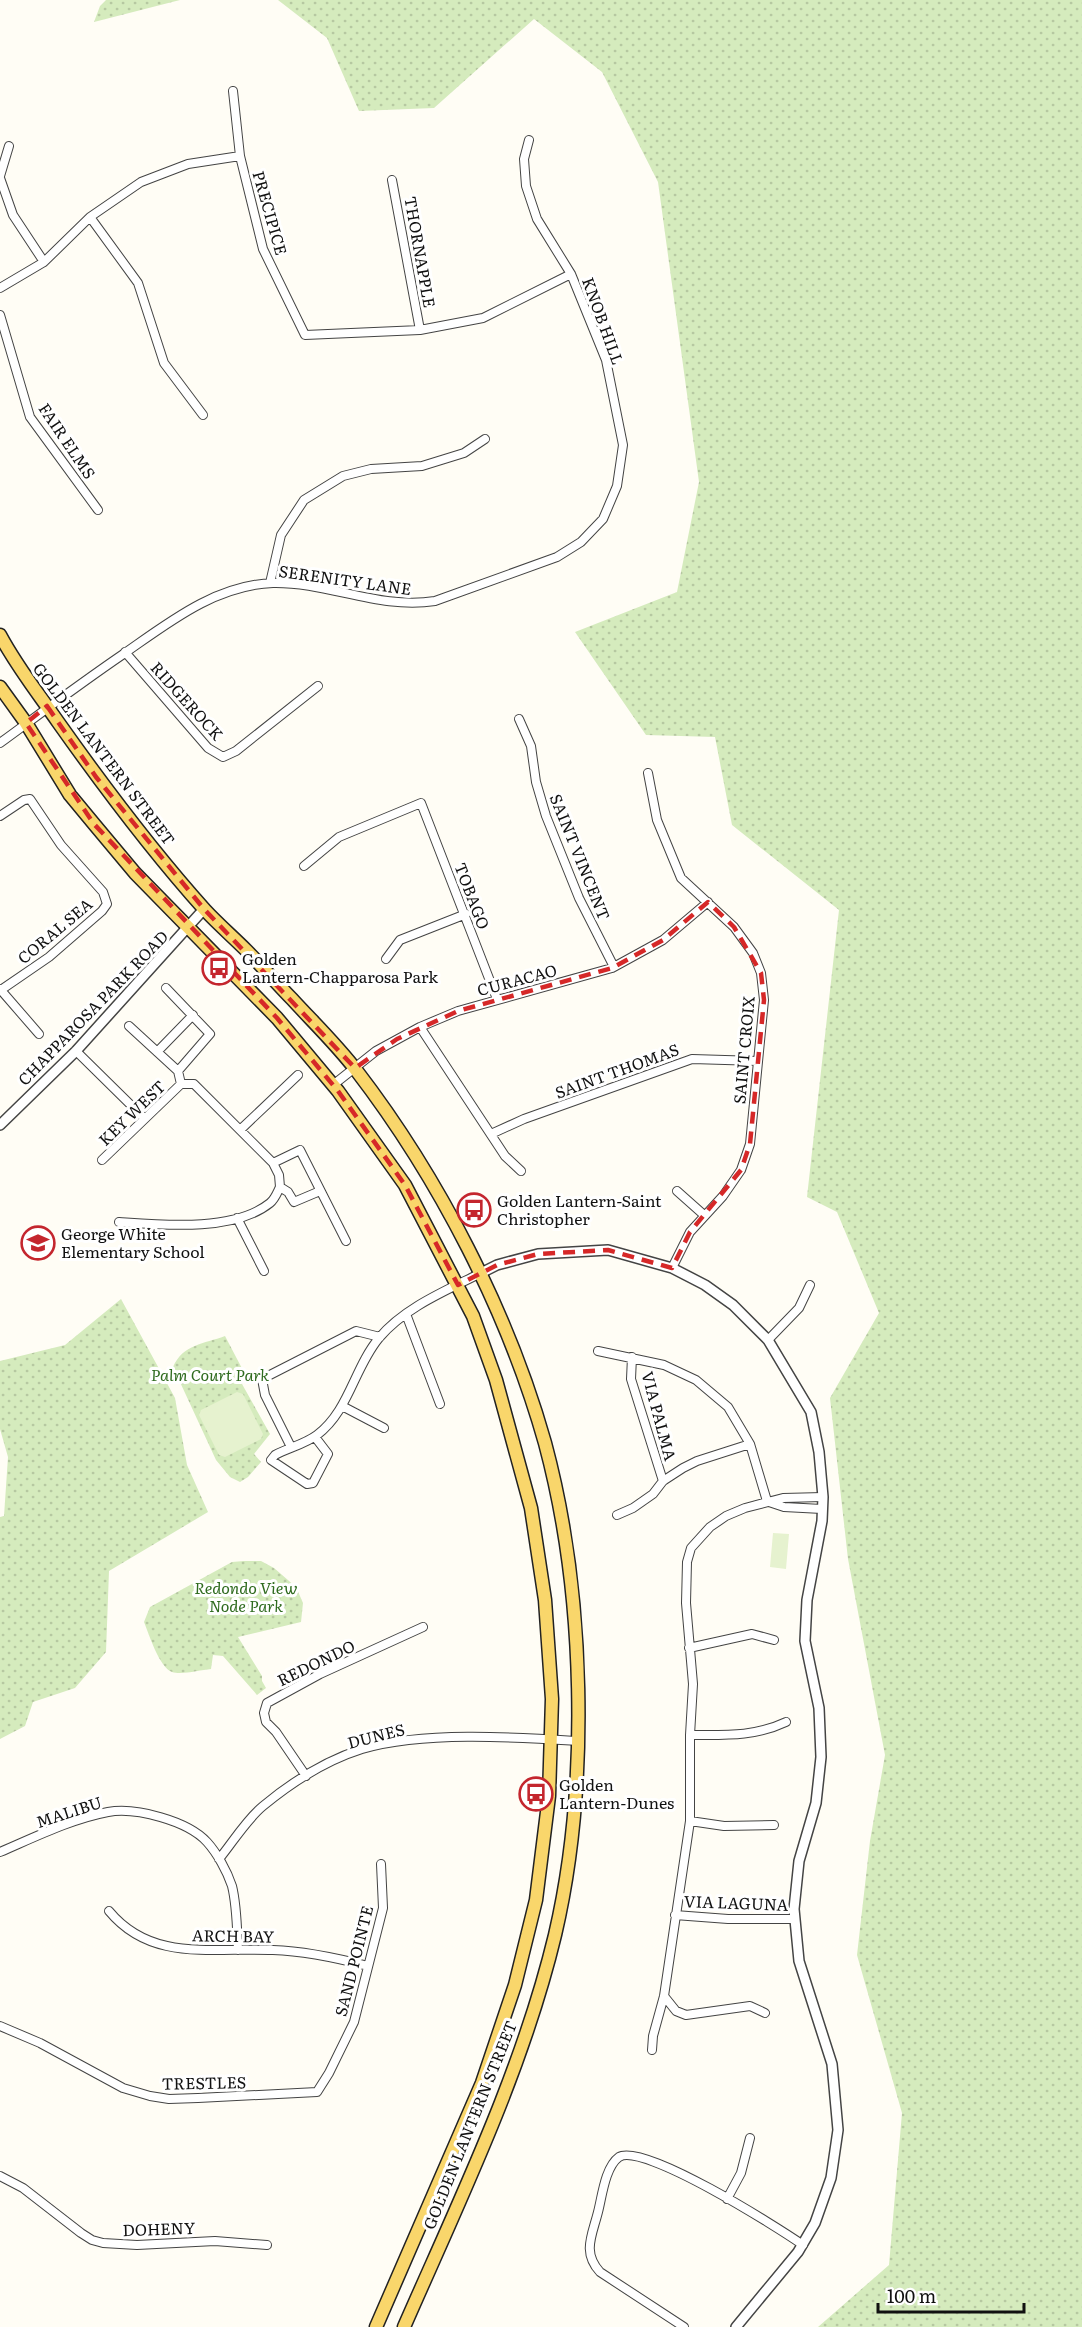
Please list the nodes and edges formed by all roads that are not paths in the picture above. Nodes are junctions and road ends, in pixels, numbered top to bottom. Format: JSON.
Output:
{"nodes":[{"id":1,"x":233,"y":91,"type":"dead end"},
{"id":2,"x":529,"y":140,"type":"dead end"},
{"id":3,"x":9,"y":146,"type":"dead end"},
{"id":4,"x":240,"y":156,"type":"junction"},
{"id":5,"x":0,"y":176,"type":"edge"},
{"id":6,"x":392,"y":180,"type":"dead end"},
{"id":7,"x":90,"y":217,"type":"junction"},
{"id":8,"x":44,"y":262,"type":"junction"},
{"id":9,"x":571,"y":274,"type":"junction"},
{"id":10,"x":0,"y":288,"type":"edge"},
{"id":11,"x":0,"y":315,"type":"edge"},
{"id":12,"x":420,"y":330,"type":"junction"},
{"id":13,"x":203,"y":415,"type":"dead end"},
{"id":14,"x":485,"y":438,"type":"dead end"},
{"id":15,"x":98,"y":510,"type":"dead end"},
{"id":16,"x":603,"y":519,"type":"joint"},
{"id":17,"x":270,"y":583,"type":"junction"},
{"id":18,"x":0,"y":635,"type":"edge"},
{"id":19,"x":125,"y":652,"type":"junction"},
{"id":20,"x":318,"y":686,"type":"dead end"},
{"id":21,"x":0,"y":687,"type":"edge"},
{"id":22,"x":47,"y":706,"type":"junction"},
{"id":23,"x":519,"y":719,"type":"dead end"},
{"id":24,"x":26,"y":723,"type":"junction"},
{"id":25,"x":0,"y":743,"type":"edge"},
{"id":26,"x":648,"y":773,"type":"dead end"},
{"id":27,"x":0,"y":816,"type":"edge"},
{"id":28,"x":304,"y":866,"type":"dead end"},
{"id":29,"x":708,"y":902,"type":"junction"},
{"id":30,"x":204,"y":909,"type":"junction"},
{"id":31,"x":466,"y":914,"type":"junction"},
{"id":32,"x":188,"y":928,"type":"junction"},
{"id":33,"x":386,"y":959,"type":"dead end"},
{"id":34,"x":614,"y":967,"type":"junction"},
{"id":35,"x":165,"y":988,"type":"dead end"},
{"id":36,"x":1,"y":989,"type":"edge"},
{"id":37,"x":497,"y":999,"type":"junction"},
{"id":38,"x":193,"y":1015,"type":"junction"},
{"id":39,"x":129,"y":1026,"type":"dead end"},
{"id":40,"x":420,"y":1027,"type":"junction"},
{"id":41,"x":39,"y":1034,"type":"dead end"},
{"id":42,"x":76,"y":1051,"type":"junction"},
{"id":43,"x":157,"y":1052,"type":"junction"},
{"id":44,"x":758,"y":1061,"type":"junction"},
{"id":45,"x":355,"y":1068,"type":"junction"},
{"id":46,"x":178,"y":1071,"type":"junction"},
{"id":47,"x":298,"y":1075,"type":"dead end"},
{"id":48,"x":182,"y":1084,"type":"junction"},
{"id":49,"x":333,"y":1085,"type":"junction"},
{"id":50,"x":2,"y":1119,"type":"edge"},
{"id":51,"x":144,"y":1119,"type":"junction"},
{"id":52,"x":240,"y":1130,"type":"junction"},
{"id":53,"x":491,"y":1134,"type":"junction"},
{"id":54,"x":102,"y":1160,"type":"dead end"},
{"id":55,"x":273,"y":1163,"type":"junction"},
{"id":56,"x":521,"y":1172,"type":"dead end"},
{"id":57,"x":280,"y":1187,"type":"junction"},
{"id":58,"x":320,"y":1191,"type":"junction"},
{"id":59,"x":677,"y":1191,"type":"dead end"},
{"id":60,"x":704,"y":1215,"type":"junction"},
{"id":61,"x":237,"y":1218,"type":"junction"},
{"id":62,"x":119,"y":1222,"type":"dead end"},
{"id":63,"x":346,"y":1241,"type":"dead end"},
{"id":64,"x":672,"y":1268,"type":"junction"},
{"id":65,"x":264,"y":1271,"type":"dead end"},
{"id":66,"x":479,"y":1274,"type":"junction"},
{"id":67,"x":458,"y":1285,"type":"junction"},
{"id":68,"x":810,"y":1285,"type":"dead end"},
{"id":69,"x":406,"y":1314,"type":"junction"},
{"id":70,"x":380,"y":1337,"type":"junction"},
{"id":71,"x":768,"y":1340,"type":"junction"},
{"id":72,"x":598,"y":1351,"type":"dead end"},
{"id":73,"x":632,"y":1358,"type":"junction"},
{"id":74,"x":440,"y":1404,"type":"dead end"},
{"id":75,"x":342,"y":1406,"type":"junction"},
{"id":76,"x":384,"y":1428,"type":"dead end"},
{"id":77,"x":315,"y":1437,"type":"junction"},
{"id":78,"x":750,"y":1444,"type":"junction"},
{"id":79,"x":291,"y":1447,"type":"junction"},
{"id":80,"x":663,"y":1481,"type":"junction"},
{"id":81,"x":823,"y":1497,"type":"junction"},
{"id":82,"x":767,"y":1501,"type":"junction"},
{"id":83,"x":822,"y":1509,"type":"junction"},
{"id":84,"x":617,"y":1515,"type":"dead end"},
{"id":85,"x":423,"y":1627,"type":"dead end"},
{"id":86,"x":774,"y":1640,"type":"dead end"},
{"id":87,"x":689,"y":1648,"type":"junction"},
{"id":88,"x":786,"y":1722,"type":"dead end"},
{"id":89,"x":690,"y":1735,"type":"junction"},
{"id":90,"x":552,"y":1739,"type":"junction"},
{"id":91,"x":577,"y":1741,"type":"junction"},
{"id":92,"x":306,"y":1776,"type":"junction"},
{"id":93,"x":690,"y":1821,"type":"junction"},
{"id":94,"x":774,"y":1825,"type":"dead end"},
{"id":95,"x":0,"y":1852,"type":"edge"},
{"id":96,"x":219,"y":1859,"type":"junction"},
{"id":97,"x":381,"y":1864,"type":"dead end"},
{"id":98,"x":109,"y":1911,"type":"dead end"},
{"id":99,"x":675,"y":1914,"type":"junction"},
{"id":100,"x":795,"y":1919,"type":"junction"},
{"id":101,"x":238,"y":1950,"type":"junction"},
{"id":102,"x":368,"y":1966,"type":"junction"},
{"id":103,"x":664,"y":1996,"type":"junction"},
{"id":104,"x":765,"y":2013,"type":"dead end"},
{"id":105,"x":0,"y":2026,"type":"edge"},
{"id":106,"x":652,"y":2050,"type":"dead end"},
{"id":107,"x":317,"y":2092,"type":"joint"},
{"id":108,"x":750,"y":2138,"type":"dead end"},
{"id":109,"x":0,"y":2176,"type":"edge"},
{"id":110,"x":727,"y":2199,"type":"junction"},
{"id":111,"x":267,"y":2245,"type":"dead end"},
{"id":112,"x":803,"y":2245,"type":"junction"},
{"id":113,"x":376,"y":2327,"type":"edge"},
{"id":114,"x":404,"y":2327,"type":"edge"},
{"id":115,"x":684,"y":2327,"type":"edge"},
{"id":116,"x":736,"y":2327,"type":"edge"}],
"edges":[{"from":1,"to":4,"type":"street","name":"PRECIPICE"},
{"from":2,"to":9,"type":"street","name":"KNOB HILL"},
{"from":3,"to":5,"type":"street"},
{"from":4,"to":7,"type":"street"},
{"from":4,"to":12,"type":"street","name":"PRECIPICE"},
{"from":5,"to":8,"type":"street"},
{"from":6,"to":12,"type":"street","name":"THORNAPPLE"},
{"from":7,"to":8,"type":"street"},
{"from":7,"to":13,"type":"street"},
{"from":8,"to":10,"type":"street"},
{"from":9,"to":12,"type":"street"},
{"from":9,"to":16,"type":"street","name":"KNOB HILL"},
{"from":11,"to":15,"type":"street","name":"FAIR ELMS"},
{"from":14,"to":17,"type":"street"},
{"from":16,"to":17,"type":"street","name":"SERENITY LANE"},
{"from":17,"to":19,"type":"street","name":"SERENITY LANE"},
{"from":18,"to":22,"type":"main road","name":"GOLDEN LANTERN STREET"},
{"from":19,"to":20,"type":"street","name":"RIDGEROCK"},
{"from":19,"to":22,"type":"street","name":"SERENITY LANE"},
{"from":21,"to":24,"type":"main road","name":"GOLDEN LANTERN STREET"},
{"from":22,"to":24,"type":"street","name":"SERENITY LANE"},
{"from":22,"to":30,"type":"main road","name":"GOLDEN LANTERN STREET"},
{"from":23,"to":34,"type":"street","name":"SAINT VINCENT"},
{"from":24,"to":25,"type":"street","name":"SERENITY LANE"},
{"from":24,"to":32,"type":"main road","name":"GOLDEN LANTERN STREET"},
{"from":26,"to":29,"type":"street","name":"SAINT CROIX"},
{"from":27,"to":36,"type":"street","name":"CORAL SEA"},
{"from":28,"to":31,"type":"street","name":"TOBAGO"},
{"from":29,"to":34,"type":"street","name":"CURACAO"},
{"from":29,"to":44,"type":"street","name":"SAINT CROIX"},
{"from":30,"to":32,"type":"street","name":"CHAPPAROSA PARK ROAD"},
{"from":30,"to":45,"type":"main road","name":"GOLDEN LANTERN STREET"},
{"from":31,"to":33,"type":"street"},
{"from":31,"to":37,"type":"street","name":"TOBAGO"},
{"from":32,"to":42,"type":"street","name":"CHAPPAROSA PARK ROAD"},
{"from":32,"to":49,"type":"main road","name":"GOLDEN LANTERN STREET"},
{"from":34,"to":37,"type":"street","name":"CURACAO"},
{"from":35,"to":38,"type":"street"},
{"from":36,"to":41,"type":"street"},
{"from":37,"to":40,"type":"street","name":"CURACAO"},
{"from":38,"to":43,"type":"street","name":"KEY WEST"},
{"from":38,"to":46,"type":"street","name":"KEY WEST"},
{"from":39,"to":43,"type":"street"},
{"from":40,"to":45,"type":"street","name":"CURACAO"},
{"from":40,"to":53,"type":"street"},
{"from":42,"to":50,"type":"street","name":"CHAPPAROSA PARK ROAD"},
{"from":42,"to":51,"type":"street"},
{"from":43,"to":46,"type":"street"},
{"from":44,"to":53,"type":"street","name":"SAINT THOMAS"},
{"from":44,"to":60,"type":"street","name":"SAINT CROIX"},
{"from":45,"to":49,"type":"street","name":"CURACAO"},
{"from":45,"to":66,"type":"main road","name":"GOLDEN LANTERN STREET"},
{"from":46,"to":48,"type":"street"},
{"from":47,"to":52,"type":"street"},
{"from":48,"to":51,"type":"street","name":"KEY WEST"},
{"from":48,"to":52,"type":"street"},
{"from":49,"to":67,"type":"main road","name":"GOLDEN LANTERN STREET"},
{"from":51,"to":54,"type":"street","name":"KEY WEST"},
{"from":52,"to":55,"type":"street"},
{"from":53,"to":56,"type":"street"},
{"from":55,"to":57,"type":"street"},
{"from":55,"to":58,"type":"street"},
{"from":57,"to":58,"type":"street"},
{"from":57,"to":61,"type":"street"},
{"from":58,"to":63,"type":"street"},
{"from":59,"to":60,"type":"street"},
{"from":60,"to":64,"type":"street","name":"SAINT CROIX"},
{"from":61,"to":62,"type":"street"},
{"from":61,"to":65,"type":"street"},
{"from":64,"to":66,"type":"street"},
{"from":64,"to":71,"type":"street"},
{"from":66,"to":67,"type":"street"},
{"from":66,"to":91,"type":"main road","name":"GOLDEN LANTERN STREET"},
{"from":67,"to":69,"type":"street"},
{"from":67,"to":90,"type":"main road","name":"GOLDEN LANTERN STREET"},
{"from":68,"to":71,"type":"street"},
{"from":69,"to":70,"type":"street"},
{"from":69,"to":74,"type":"street"},
{"from":70,"to":75,"type":"street"},
{"from":70,"to":79,"type":"street"},
{"from":71,"to":81,"type":"street"},
{"from":72,"to":73,"type":"street"},
{"from":73,"to":78,"type":"street"},
{"from":73,"to":80,"type":"street","name":"VIA PALMA"},
{"from":75,"to":76,"type":"street"},
{"from":75,"to":77,"type":"street"},
{"from":77,"to":79,"type":"street"},
{"from":77,"to":79,"type":"street"},
{"from":78,"to":80,"type":"street"},
{"from":78,"to":82,"type":"street"},
{"from":80,"to":84,"type":"street"},
{"from":81,"to":82,"type":"street"},
{"from":81,"to":83,"type":"street"},
{"from":82,"to":83,"type":"street"},
{"from":82,"to":87,"type":"street"},
{"from":83,"to":100,"type":"street"},
{"from":85,"to":92,"type":"street","name":"REDONDO"},
{"from":86,"to":87,"type":"street"},
{"from":87,"to":89,"type":"street"},
{"from":88,"to":89,"type":"street"},
{"from":89,"to":93,"type":"street"},
{"from":90,"to":91,"type":"street","name":"DUNES"},
{"from":90,"to":92,"type":"street","name":"DUNES"},
{"from":90,"to":113,"type":"main road","name":"GOLDEN LANTERN STREET"},
{"from":91,"to":114,"type":"main road","name":"GOLDEN LANTERN STREET"},
{"from":92,"to":96,"type":"street","name":"DUNES"},
{"from":93,"to":94,"type":"street"},
{"from":93,"to":99,"type":"street"},
{"from":95,"to":96,"type":"street","name":"MALIBU"},
{"from":96,"to":101,"type":"street","name":"MALIBU"},
{"from":97,"to":102,"type":"street","name":"SAND POINTE"},
{"from":98,"to":101,"type":"street","name":"ARCH BAY"},
{"from":99,"to":100,"type":"street","name":"VIA LAGUNA"},
{"from":99,"to":103,"type":"street"},
{"from":100,"to":112,"type":"street"},
{"from":101,"to":102,"type":"street","name":"ARCH BAY"},
{"from":102,"to":107,"type":"street","name":"SAND POINTE"},
{"from":103,"to":104,"type":"street"},
{"from":103,"to":106,"type":"street"},
{"from":105,"to":107,"type":"street","name":"TRESTLES"},
{"from":108,"to":110,"type":"street"},
{"from":109,"to":111,"type":"street","name":"DOHENY"},
{"from":110,"to":112,"type":"street"},
{"from":110,"to":115,"type":"street"},
{"from":112,"to":116,"type":"street"}]}
